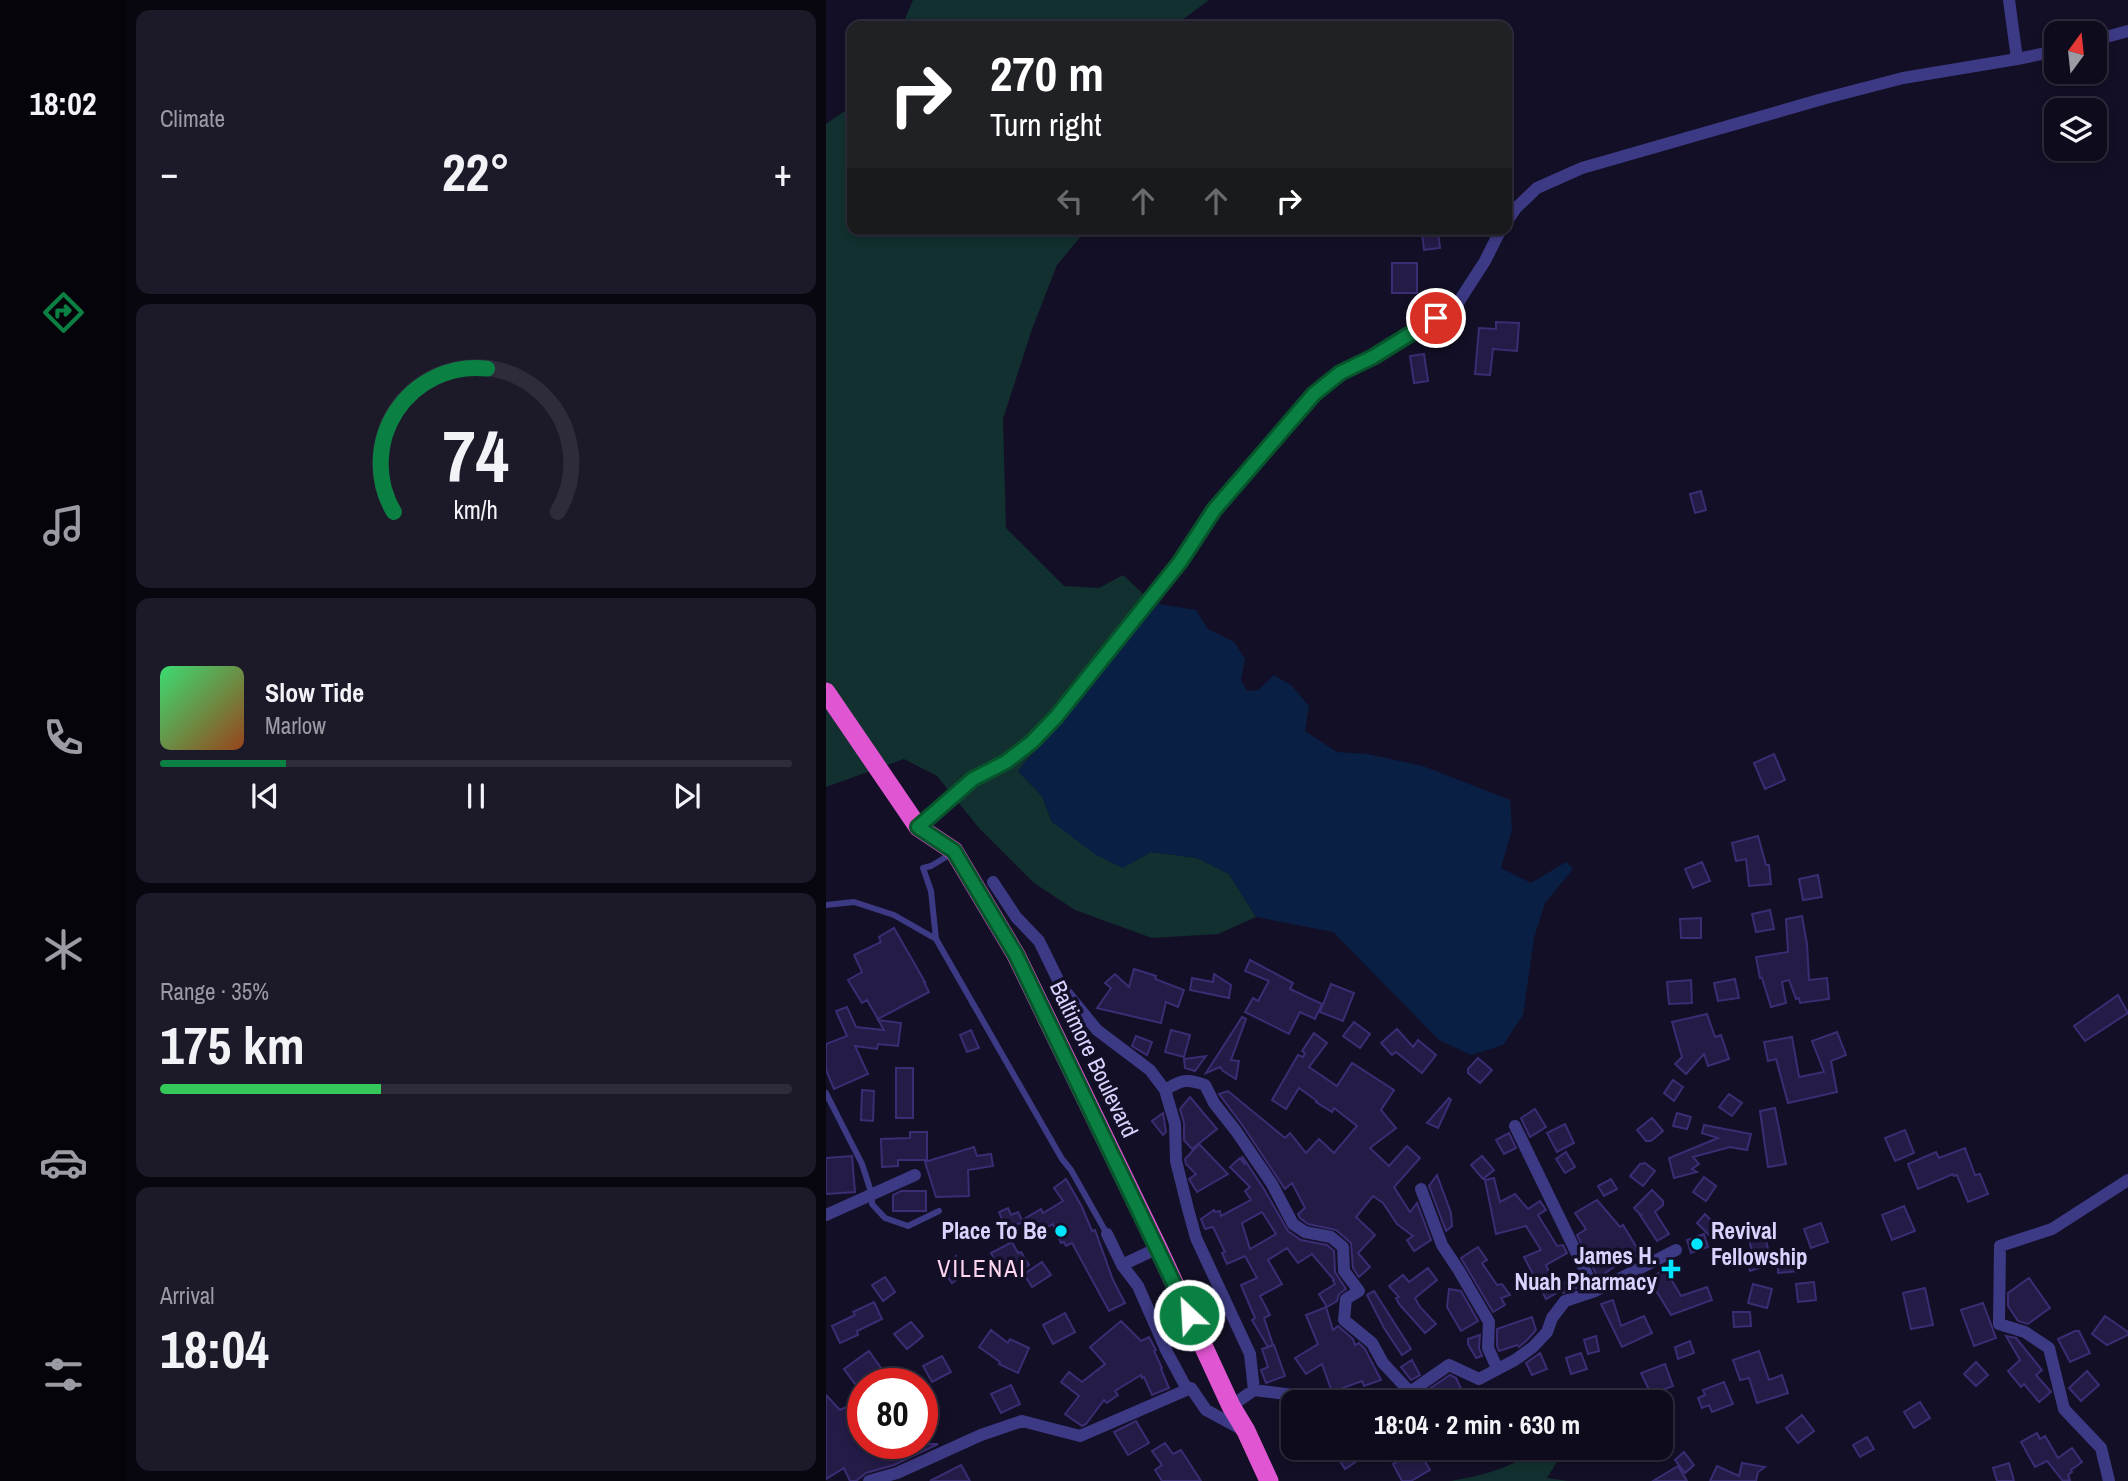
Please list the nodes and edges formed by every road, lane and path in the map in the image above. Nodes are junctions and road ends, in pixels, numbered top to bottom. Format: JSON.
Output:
{"nodes":[{"id":1,"x":2009,"y":0,"type":"edge"},
{"id":2,"x":2128,"y":31,"type":"edge"},
{"id":3,"x":2107,"y":37,"type":"edge"},
{"id":4,"x":2044,"y":53,"type":"edge"},
{"id":5,"x":2017,"y":59,"type":"junction"},
{"id":6,"x":1512,"y":214,"type":"edge"},
{"id":7,"x":1497,"y":235,"type":"edge"},
{"id":8,"x":826,"y":692,"type":"edge"},
{"id":9,"x":918,"y":827,"type":"junction"},
{"id":10,"x":954,"y":851,"type":"junction"},
{"id":11,"x":993,"y":882,"type":"dead end"},
{"id":12,"x":826,"y":905,"type":"edge"},
{"id":13,"x":936,"y":939,"type":"junction"},
{"id":14,"x":1165,"y":1090,"type":"junction"},
{"id":15,"x":826,"y":1093,"type":"edge"},
{"id":16,"x":1516,"y":1126,"type":"dead end"},
{"id":17,"x":915,"y":1175,"type":"dead end"},
{"id":18,"x":2128,"y":1180,"type":"edge"},
{"id":19,"x":1421,"y":1189,"type":"dead end"},
{"id":20,"x":872,"y":1195,"type":"junction"},
{"id":21,"x":939,"y":1211,"type":"dead end"},
{"id":22,"x":826,"y":1215,"type":"edge"},
{"id":23,"x":1107,"y":1234,"type":"joint"},
{"id":24,"x":1158,"y":1248,"type":"junction"},
{"id":25,"x":1676,"y":1251,"type":"dead end"},
{"id":26,"x":1122,"y":1265,"type":"junction"},
{"id":27,"x":1595,"y":1291,"type":"junction"},
{"id":28,"x":1497,"y":1368,"type":"junction"},
{"id":29,"x":1191,"y":1388,"type":"junction"},
{"id":30,"x":1254,"y":1390,"type":"junction"},
{"id":31,"x":1408,"y":1390,"type":"edge"},
{"id":32,"x":1413,"y":1390,"type":"edge"},
{"id":33,"x":1281,"y":1393,"type":"edge"},
{"id":34,"x":1231,"y":1406,"type":"junction"},
{"id":35,"x":1246,"y":1431,"type":"junction"},
{"id":36,"x":869,"y":1481,"type":"edge"},
{"id":37,"x":1269,"y":1481,"type":"edge"},
{"id":38,"x":2109,"y":1481,"type":"edge"}],
"edges":[{"from":1,"to":5,"type":"street"},
{"from":2,"to":3,"type":"street"},
{"from":4,"to":5,"type":"street"},
{"from":5,"to":6,"type":"street"},
{"from":7,"to":9,"type":"street"},
{"from":8,"to":9,"type":"highway","name":"Baltimore Boulevard"},
{"from":9,"to":10,"type":"highway","name":"Baltimore Boulevard"},
{"from":10,"to":13,"type":"lane"},
{"from":10,"to":24,"type":"highway","name":"Baltimore Boulevard"},
{"from":11,"to":14,"type":"street"},
{"from":12,"to":13,"type":"lane"},
{"from":13,"to":23,"type":"lane"},
{"from":14,"to":30,"type":"street"},
{"from":14,"to":31,"type":"street"},
{"from":15,"to":20,"type":"lane"},
{"from":16,"to":27,"type":"street"},
{"from":17,"to":20,"type":"street"},
{"from":18,"to":38,"type":"street"},
{"from":19,"to":28,"type":"street"},
{"from":20,"to":21,"type":"lane"},
{"from":20,"to":22,"type":"street"},
{"from":23,"to":26,"type":"street"},
{"from":24,"to":26,"type":"street"},
{"from":24,"to":34,"type":"highway","name":"Baltimore Boulevard"},
{"from":25,"to":27,"type":"street"},
{"from":26,"to":29,"type":"street"},
{"from":27,"to":28,"type":"street"},
{"from":28,"to":32,"type":"street"},
{"from":29,"to":35,"type":"street"},
{"from":29,"to":36,"type":"street"},
{"from":30,"to":33,"type":"street"},
{"from":30,"to":34,"type":"street"},
{"from":34,"to":35,"type":"highway","name":"Baltimore Boulevard"},
{"from":35,"to":37,"type":"highway","name":"Baltimore Boulevard"}]}
